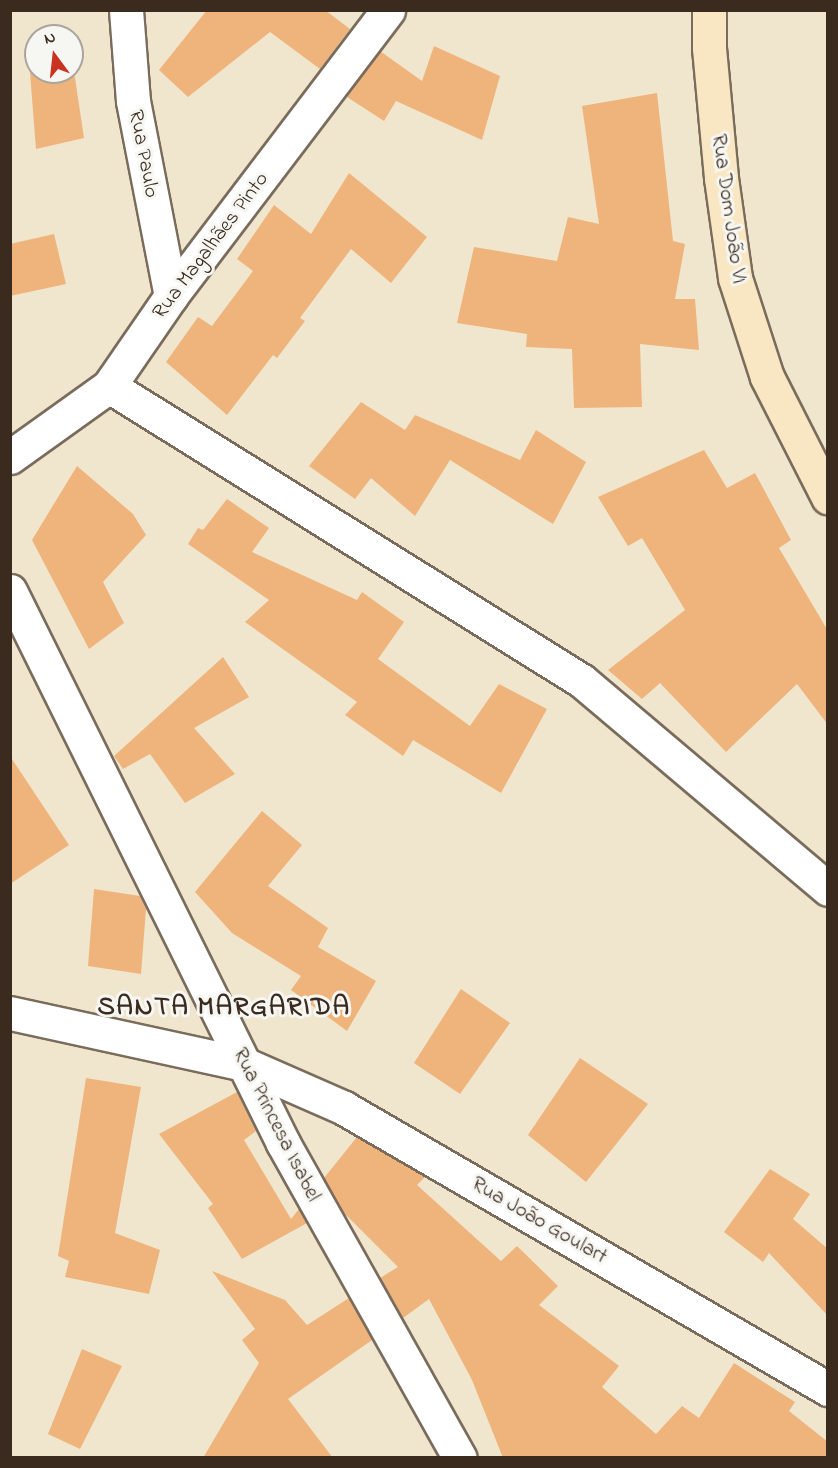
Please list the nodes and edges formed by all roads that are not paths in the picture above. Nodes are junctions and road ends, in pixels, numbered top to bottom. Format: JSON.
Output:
{"nodes":[{"id":1,"x":126,"y":10,"type":"edge"},
{"id":2,"x":388,"y":10,"type":"edge"},
{"id":3,"x":709,"y":10,"type":"edge"},
{"id":4,"x":171,"y":296,"type":"junction"},
{"id":5,"x":109,"y":386,"type":"junction"},
{"id":6,"x":10,"y":457,"type":"edge"},
{"id":7,"x":828,"y":497,"type":"edge"},
{"id":8,"x":10,"y":591,"type":"edge"},
{"id":9,"x":828,"y":889,"type":"edge"},
{"id":10,"x":10,"y":1014,"type":"edge"},
{"id":11,"x":244,"y":1064,"type":"junction"},
{"id":12,"x":828,"y":1389,"type":"edge"},
{"id":13,"x":460,"y":1458,"type":"edge"}],
"edges":[{"from":1,"to":4,"type":"street","name":"Rua Paulo"},
{"from":2,"to":4,"type":"street","name":"Rua Magalhães Pinto"},
{"from":3,"to":7,"type":"street","name":"Rua Dom João VI"},
{"from":4,"to":5,"type":"street","name":"Rua Magalhães Pinto"},
{"from":5,"to":6,"type":"street","name":"Rua Magalhães Pinto"},
{"from":5,"to":9,"type":"street"},
{"from":8,"to":11,"type":"street","name":"Rua Princesa Isabel"},
{"from":10,"to":11,"type":"street","name":"Rua João Goulart"},
{"from":11,"to":12,"type":"street","name":"Rua João Goulart"},
{"from":11,"to":13,"type":"street","name":"Rua Princesa Isabel"}]}
